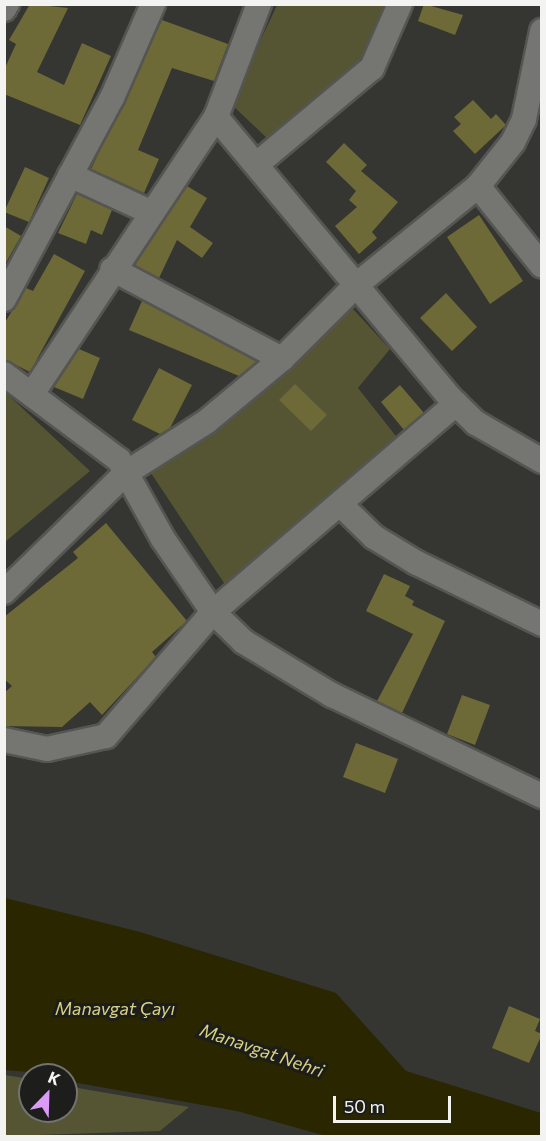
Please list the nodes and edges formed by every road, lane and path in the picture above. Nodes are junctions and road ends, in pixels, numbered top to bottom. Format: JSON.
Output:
{"nodes":[{"id":1,"x":7,"y":4,"type":"edge"},
{"id":2,"x":153,"y":4,"type":"edge"},
{"id":3,"x":400,"y":4,"type":"edge"},
{"id":4,"x":252,"y":7,"type":"edge"},
{"id":5,"x":4,"y":9,"type":"edge"},
{"id":6,"x":542,"y":31,"type":"edge"},
{"id":7,"x":216,"y":117,"type":"junction"},
{"id":8,"x":257,"y":164,"type":"junction"},
{"id":9,"x":70,"y":175,"type":"junction"},
{"id":10,"x":478,"y":186,"type":"junction"},
{"id":11,"x":150,"y":213,"type":"junction"},
{"id":12,"x":542,"y":266,"type":"edge"},
{"id":13,"x":112,"y":269,"type":"junction"},
{"id":14,"x":355,"y":286,"type":"junction"},
{"id":15,"x":4,"y":299,"type":"edge"},
{"id":16,"x":282,"y":359,"type":"junction"},
{"id":17,"x":4,"y":374,"type":"edge"},
{"id":18,"x":34,"y":391,"type":"junction"},
{"id":19,"x":456,"y":404,"type":"junction"},
{"id":20,"x":542,"y":461,"type":"edge"},
{"id":21,"x":126,"y":473,"type":"junction"},
{"id":22,"x":341,"y":505,"type":"junction"},
{"id":23,"x":4,"y":592,"type":"edge"},
{"id":24,"x":213,"y":612,"type":"junction"},
{"id":25,"x":542,"y":624,"type":"edge"},
{"id":26,"x":4,"y":740,"type":"edge"},
{"id":27,"x":542,"y":796,"type":"edge"}],
"edges":[{"from":1,"to":5,"type":"street"},
{"from":2,"to":9,"type":"street"},
{"from":3,"to":8,"type":"street"},
{"from":4,"to":7,"type":"street"},
{"from":6,"to":10,"type":"street"},
{"from":7,"to":8,"type":"street"},
{"from":7,"to":11,"type":"street"},
{"from":8,"to":14,"type":"street"},
{"from":9,"to":11,"type":"street"},
{"from":9,"to":15,"type":"street"},
{"from":10,"to":12,"type":"street"},
{"from":10,"to":14,"type":"street"},
{"from":11,"to":13,"type":"street"},
{"from":13,"to":16,"type":"street"},
{"from":13,"to":18,"type":"street"},
{"from":14,"to":16,"type":"street"},
{"from":14,"to":19,"type":"street"},
{"from":16,"to":21,"type":"street"},
{"from":17,"to":18,"type":"street"},
{"from":18,"to":21,"type":"street"},
{"from":19,"to":20,"type":"street"},
{"from":19,"to":22,"type":"street"},
{"from":21,"to":23,"type":"street"},
{"from":21,"to":24,"type":"street"},
{"from":22,"to":24,"type":"street"},
{"from":22,"to":25,"type":"street"},
{"from":24,"to":26,"type":"street"},
{"from":24,"to":27,"type":"street"}]}
